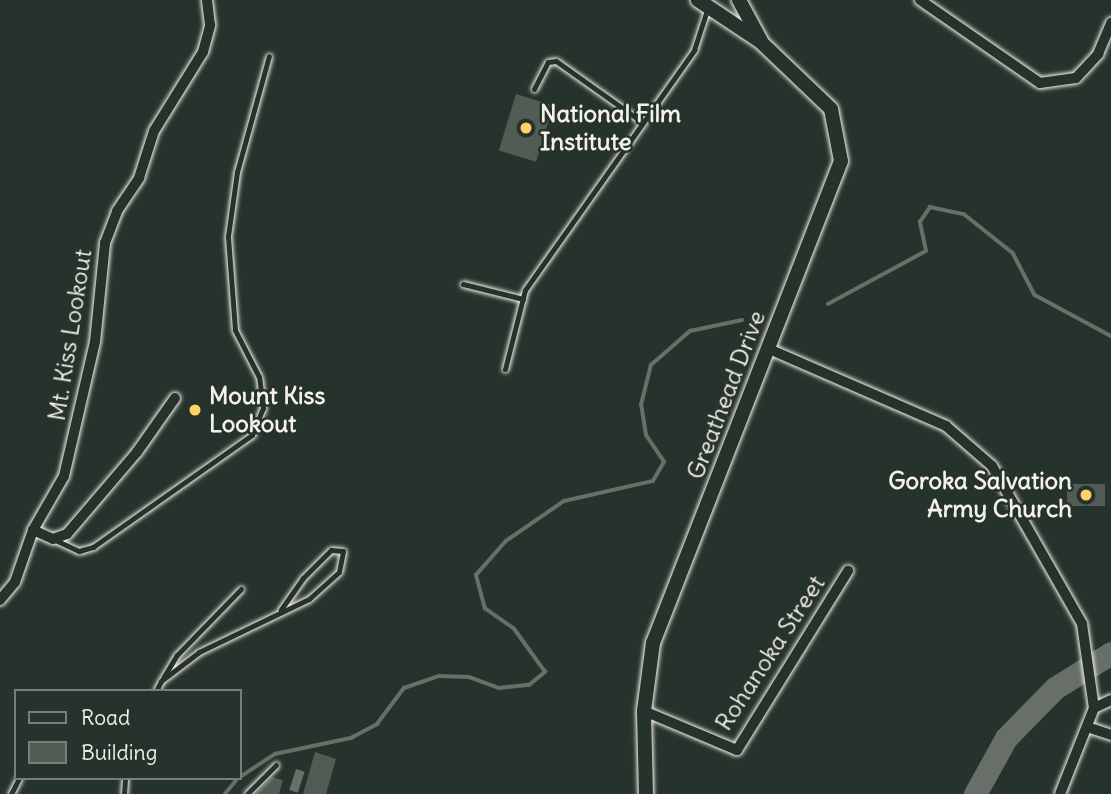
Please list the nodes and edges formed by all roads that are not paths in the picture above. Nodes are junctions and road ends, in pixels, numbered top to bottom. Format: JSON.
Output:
{"nodes":[{"id":1,"x":207,"y":0,"type":"edge"},
{"id":2,"x":739,"y":0,"type":"edge"},
{"id":3,"x":920,"y":0,"type":"edge"},
{"id":4,"x":703,"y":3,"type":"edge"},
{"id":5,"x":1111,"y":23,"type":"edge"},
{"id":6,"x":761,"y":42,"type":"junction"},
{"id":7,"x":269,"y":56,"type":"dead end"},
{"id":8,"x":534,"y":89,"type":"dead end"},
{"id":9,"x":642,"y":122,"type":"junction"},
{"id":10,"x":463,"y":284,"type":"dead end"},
{"id":11,"x":523,"y":299,"type":"junction"},
{"id":12,"x":769,"y":349,"type":"junction"},
{"id":13,"x":505,"y":369,"type":"dead end"},
{"id":14,"x":175,"y":398,"type":"dead end"},
{"id":15,"x":33,"y":530,"type":"junction"},
{"id":16,"x":53,"y":539,"type":"junction"},
{"id":17,"x":848,"y":571,"type":"dead end"},
{"id":18,"x":241,"y":589,"type":"dead end"},
{"id":19,"x":0,"y":600,"type":"edge"},
{"id":20,"x":281,"y":610,"type":"junction"},
{"id":21,"x":161,"y":681,"type":"junction"},
{"id":22,"x":157,"y":689,"type":"edge"},
{"id":23,"x":1111,"y":700,"type":"edge"},
{"id":24,"x":1111,"y":707,"type":"edge"},
{"id":25,"x":1094,"y":708,"type":"junction"},
{"id":26,"x":644,"y":710,"type":"junction"},
{"id":27,"x":1087,"y":727,"type":"junction"},
{"id":28,"x":1111,"y":734,"type":"edge"},
{"id":29,"x":276,"y":765,"type":"dead end"},
{"id":30,"x":247,"y":794,"type":"edge"},
{"id":31,"x":646,"y":794,"type":"edge"},
{"id":32,"x":1060,"y":794,"type":"edge"}],
"edges":[{"from":1,"to":15,"type":"street","name":"Mt. Kiss Lookout"},
{"from":2,"to":6,"type":"street"},
{"from":3,"to":5,"type":"street"},
{"from":4,"to":6,"type":"street"},
{"from":4,"to":9,"type":"lane"},
{"from":6,"to":12,"type":"street","name":"Greathead Drive"},
{"from":7,"to":16,"type":"lane"},
{"from":8,"to":9,"type":"lane"},
{"from":9,"to":11,"type":"lane"},
{"from":10,"to":11,"type":"lane"},
{"from":11,"to":13,"type":"lane"},
{"from":12,"to":25,"type":"street"},
{"from":12,"to":26,"type":"street","name":"Greathead Drive"},
{"from":14,"to":16,"type":"street"},
{"from":15,"to":16,"type":"street"},
{"from":15,"to":19,"type":"street","name":"Mt. Kiss Lookout"},
{"from":17,"to":26,"type":"street","name":"Rohanoka Street"},
{"from":18,"to":21,"type":"lane"},
{"from":20,"to":20,"type":"lane"},
{"from":20,"to":21,"type":"lane"},
{"from":21,"to":22,"type":"lane"},
{"from":23,"to":25,"type":"street"},
{"from":24,"to":25,"type":"street"},
{"from":25,"to":27,"type":"street"},
{"from":26,"to":31,"type":"street","name":"Greathead Drive"},
{"from":27,"to":28,"type":"street"},
{"from":27,"to":32,"type":"street"},
{"from":29,"to":30,"type":"lane"}]}
